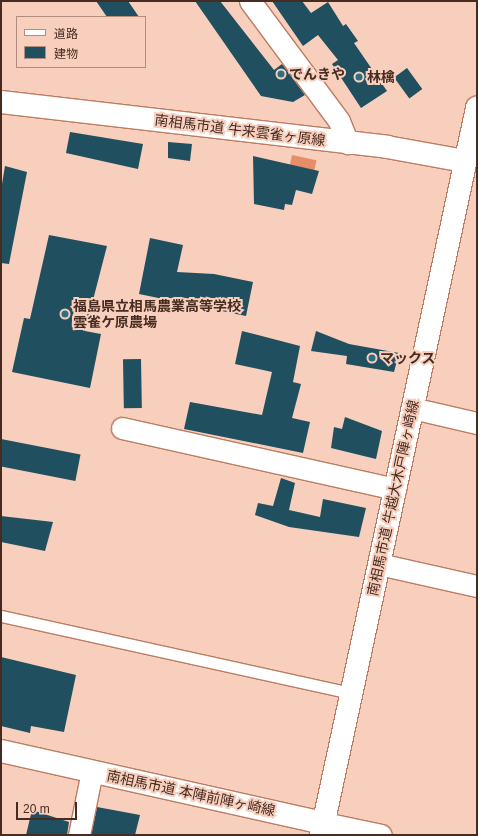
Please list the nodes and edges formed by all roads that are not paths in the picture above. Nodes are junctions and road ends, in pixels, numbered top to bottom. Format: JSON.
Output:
{"nodes":[{"id":1,"x":250,"y":1,"type":"edge"},
{"id":2,"x":1,"y":102,"type":"edge"},
{"id":3,"x":477,"y":108,"type":"edge"},
{"id":4,"x":348,"y":143,"type":"junction"},
{"id":5,"x":470,"y":162,"type":"edge"},
{"id":6,"x":412,"y":408,"type":"junction"},
{"id":7,"x":477,"y":422,"type":"edge"},
{"id":8,"x":122,"y":428,"type":"dead end"},
{"id":9,"x":395,"y":489,"type":"junction"},
{"id":10,"x":379,"y":564,"type":"junction"},
{"id":11,"x":477,"y":586,"type":"edge"},
{"id":12,"x":1,"y":616,"type":"edge"},
{"id":13,"x":352,"y":693,"type":"junction"},
{"id":14,"x":1,"y":751,"type":"edge"},
{"id":15,"x":92,"y":772,"type":"junction"},
{"id":16,"x":323,"y":829,"type":"edge"},
{"id":17,"x":79,"y":835,"type":"edge"},
{"id":18,"x":381,"y":835,"type":"edge"}],
"edges":[{"from":1,"to":4,"type":"street"},
{"from":2,"to":4,"type":"street","name":"南相馬市道 牛来雲雀ヶ原線"},
{"from":3,"to":5,"type":"street","name":"南相馬市道 牛越大木戸陣ヶ崎線"},
{"from":4,"to":5,"type":"street","name":"南相馬市道 牛来雲雀ヶ原線"},
{"from":5,"to":6,"type":"street","name":"南相馬市道 牛越大木戸陣ヶ崎線"},
{"from":6,"to":7,"type":"street"},
{"from":6,"to":9,"type":"street","name":"南相馬市道 牛越大木戸陣ヶ崎線"},
{"from":8,"to":9,"type":"street"},
{"from":9,"to":10,"type":"street","name":"南相馬市道 牛越大木戸陣ヶ崎線"},
{"from":10,"to":11,"type":"street"},
{"from":10,"to":13,"type":"street","name":"南相馬市道 牛越大木戸陣ヶ崎線"},
{"from":12,"to":13,"type":"lane"},
{"from":13,"to":16,"type":"street","name":"南相馬市道 牛越大木戸陣ヶ崎線"},
{"from":14,"to":15,"type":"street","name":"南相馬市道 本陣前陣ヶ崎線"},
{"from":15,"to":16,"type":"street","name":"南相馬市道 本陣前陣ヶ崎線"},
{"from":15,"to":17,"type":"street"},
{"from":16,"to":18,"type":"street","name":"南相馬市道 本陣前陣ヶ崎線"}]}
